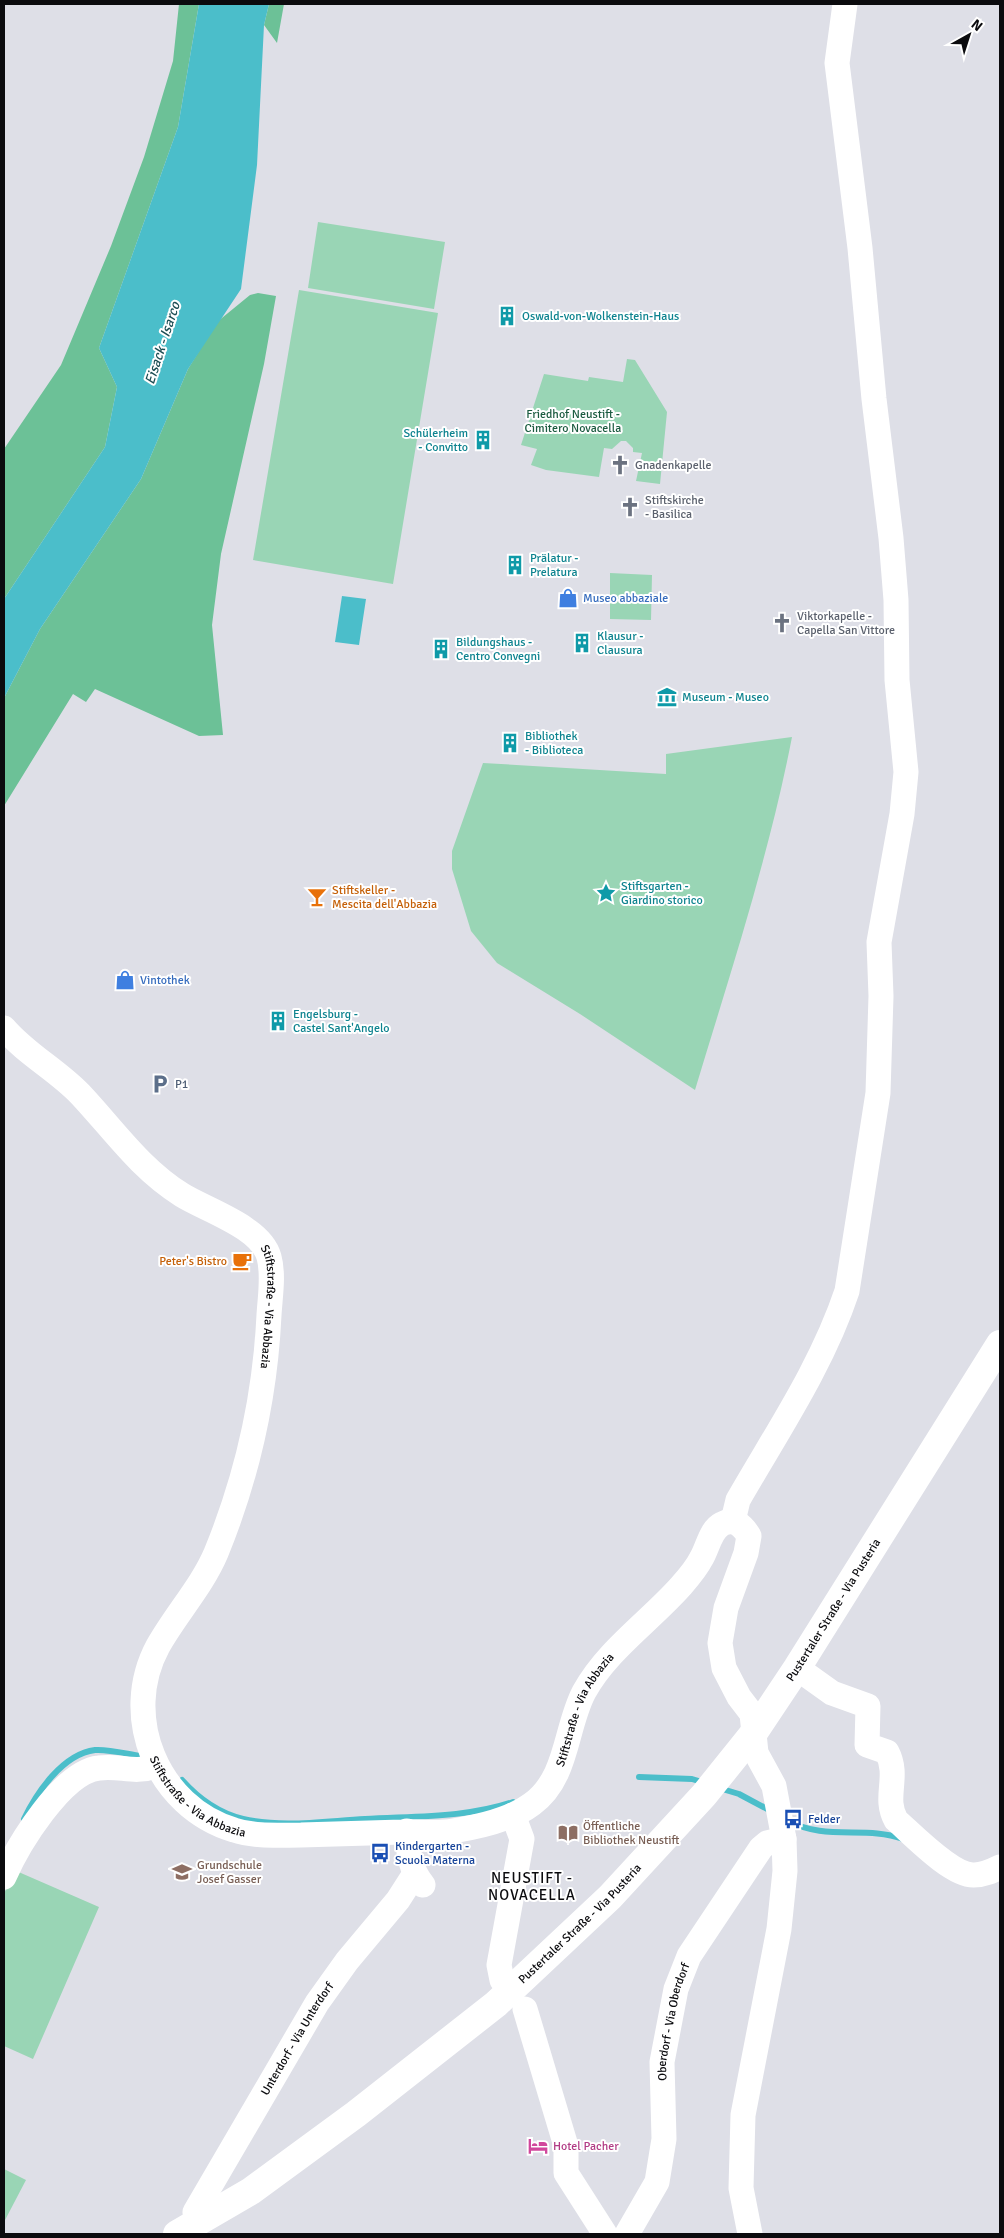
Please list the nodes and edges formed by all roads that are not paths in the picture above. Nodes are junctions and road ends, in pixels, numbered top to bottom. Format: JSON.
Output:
{"nodes":[{"id":1,"x":845,"y":4,"type":"edge"},
{"id":2,"x":4,"y":1028,"type":"edge"},
{"id":3,"x":1000,"y":1344,"type":"edge"},
{"id":4,"x":733,"y":1521,"type":"junction"},
{"id":5,"x":797,"y":1668,"type":"junction"},
{"id":6,"x":753,"y":1734,"type":"junction"},
{"id":7,"x":156,"y":1766,"type":"junction"},
{"id":8,"x":513,"y":1815,"type":"junction"},
{"id":9,"x":407,"y":1831,"type":"junction"},
{"id":10,"x":784,"y":1839,"type":"junction"},
{"id":11,"x":1000,"y":1867,"type":"edge"},
{"id":12,"x":4,"y":1877,"type":"edge"},
{"id":13,"x":502,"y":1980,"type":"dead end"},
{"id":14,"x":525,"y":2009,"type":"dead end"},
{"id":15,"x":195,"y":2212,"type":"dead end"},
{"id":16,"x":177,"y":2234,"type":"edge"},
{"id":17,"x":605,"y":2234,"type":"edge"},
{"id":18,"x":627,"y":2234,"type":"edge"},
{"id":19,"x":750,"y":2234,"type":"edge"}],
"edges":[{"from":1,"to":4,"type":"street"},
{"from":2,"to":7,"type":"street","name":"Stiftstraße - Via Abbazia"},
{"from":3,"to":5,"type":"main road","name":"Pustertaler Straße - Via Pusteria"},
{"from":4,"to":6,"type":"street"},
{"from":4,"to":8,"type":"street","name":"Stiftstraße - Via Abbazia"},
{"from":5,"to":6,"type":"main road","name":"Pustertaler Straße - Via Pusteria"},
{"from":5,"to":11,"type":"street"},
{"from":6,"to":10,"type":"street"},
{"from":6,"to":16,"type":"main road","name":"Pustertaler Straße - Via Pusteria"},
{"from":7,"to":9,"type":"street","name":"Stiftstraße - Via Abbazia"},
{"from":7,"to":12,"type":"street"},
{"from":8,"to":9,"type":"street","name":"Stiftstraße - Via Abbazia"},
{"from":8,"to":13,"type":"street"},
{"from":9,"to":15,"type":"street","name":"Unterdorf - Via Unterdorf"},
{"from":10,"to":18,"type":"street","name":"Oberdorf - Via Oberdorf"},
{"from":10,"to":19,"type":"street"},
{"from":14,"to":17,"type":"street"}]}
